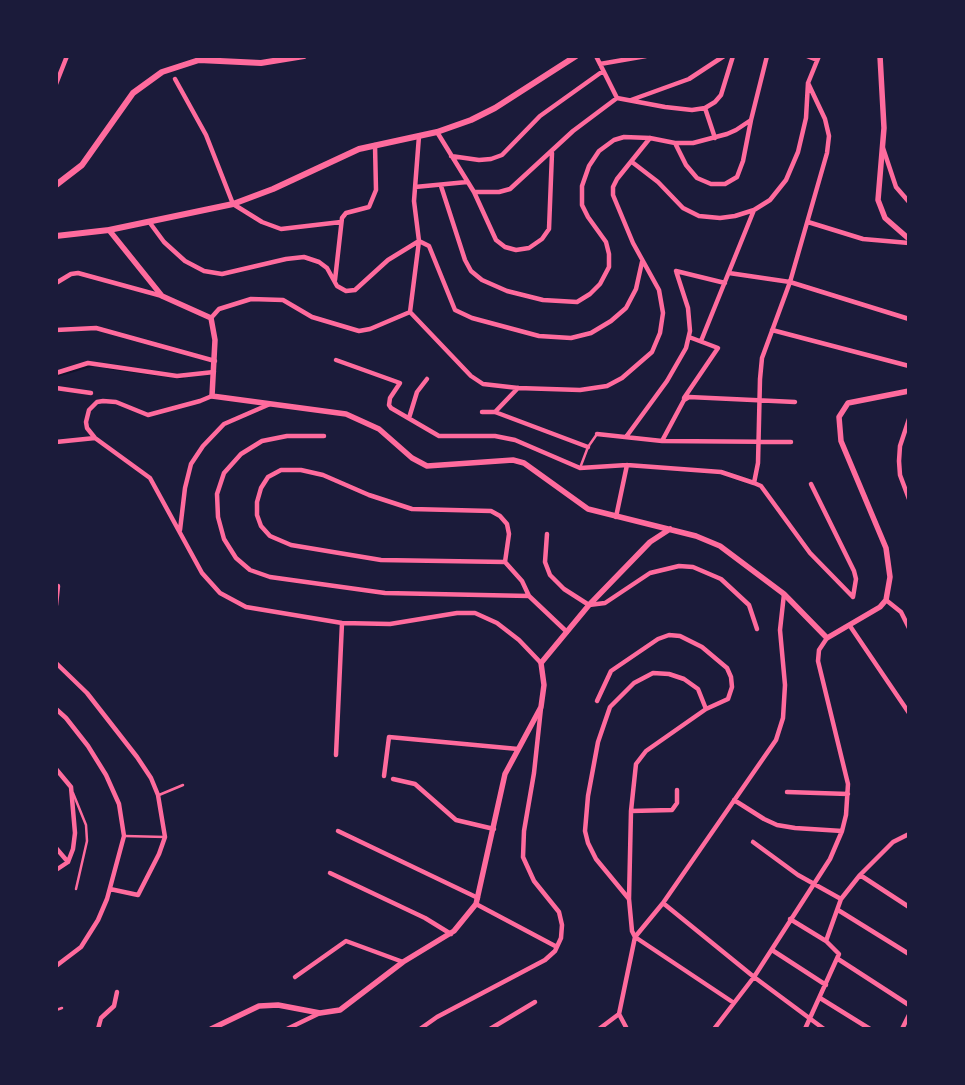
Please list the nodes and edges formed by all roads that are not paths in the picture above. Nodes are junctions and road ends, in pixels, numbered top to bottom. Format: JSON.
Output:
{"nodes":[{"id":1,"x":67,"y":56,"type":"edge"},
{"id":2,"x":304,"y":56,"type":"edge"},
{"id":3,"x":576,"y":56,"type":"edge"},
{"id":4,"x":596,"y":56,"type":"edge"},
{"id":5,"x":646,"y":56,"type":"edge"},
{"id":6,"x":724,"y":56,"type":"edge"},
{"id":7,"x":733,"y":56,"type":"edge"},
{"id":8,"x":767,"y":56,"type":"edge"},
{"id":9,"x":807,"y":56,"type":"edge"},
{"id":10,"x":880,"y":56,"type":"edge"},
{"id":11,"x":818,"y":58,"type":"edge"},
{"id":12,"x":600,"y":64,"type":"junction"},
{"id":13,"x":603,"y":71,"type":"junction"},
{"id":14,"x":175,"y":79,"type":"dead end"},
{"id":15,"x":808,"y":83,"type":"junction"},
{"id":16,"x":56,"y":84,"type":"edge"},
{"id":17,"x":617,"y":98,"type":"junction"},
{"id":18,"x":630,"y":100,"type":"junction"},
{"id":19,"x":705,"y":108,"type":"junction"},
{"id":20,"x":751,"y":120,"type":"junction"},
{"id":21,"x":437,"y":132,"type":"junction"},
{"id":22,"x":419,"y":136,"type":"junction"},
{"id":23,"x":650,"y":138,"type":"junction"},
{"id":24,"x":714,"y":138,"type":"junction"},
{"id":25,"x":675,"y":143,"type":"junction"},
{"id":26,"x":375,"y":145,"type":"junction"},
{"id":27,"x":882,"y":146,"type":"junction"},
{"id":28,"x":552,"y":153,"type":"junction"},
{"id":29,"x":452,"y":156,"type":"junction"},
{"id":30,"x":632,"y":162,"type":"junction"},
{"id":31,"x":467,"y":182,"type":"junction"},
{"id":32,"x":56,"y":185,"type":"edge"},
{"id":33,"x":441,"y":186,"type":"junction"},
{"id":34,"x":415,"y":187,"type":"junction"},
{"id":35,"x":474,"y":192,"type":"junction"},
{"id":36,"x":909,"y":202,"type":"edge"},
{"id":37,"x":233,"y":204,"type":"junction"},
{"id":38,"x":754,"y":210,"type":"junction"},
{"id":39,"x":341,"y":222,"type":"junction"},
{"id":40,"x":808,"y":222,"type":"junction"},
{"id":41,"x":150,"y":223,"type":"junction"},
{"id":42,"x":109,"y":230,"type":"junction"},
{"id":43,"x":56,"y":236,"type":"edge"},
{"id":44,"x":909,"y":239,"type":"edge"},
{"id":45,"x":419,"y":241,"type":"junction"},
{"id":46,"x":909,"y":243,"type":"edge"},
{"id":47,"x":642,"y":261,"type":"junction"},
{"id":48,"x":729,"y":273,"type":"junction"},
{"id":49,"x":335,"y":281,"type":"junction"},
{"id":50,"x":725,"y":282,"type":"junction"},
{"id":51,"x":790,"y":282,"type":"junction"},
{"id":52,"x":56,"y":283,"type":"edge"},
{"id":53,"x":162,"y":296,"type":"junction"},
{"id":54,"x":410,"y":312,"type":"junction"},
{"id":55,"x":211,"y":318,"type":"junction"},
{"id":56,"x":909,"y":319,"type":"edge"},
{"id":57,"x":56,"y":330,"type":"edge"},
{"id":58,"x":772,"y":330,"type":"junction"},
{"id":59,"x":689,"y":337,"type":"junction"},
{"id":60,"x":702,"y":341,"type":"junction"},
{"id":61,"x":336,"y":360,"type":"dead end"},
{"id":62,"x":216,"y":362,"type":"junction"},
{"id":63,"x":909,"y":366,"type":"edge"},
{"id":64,"x":214,"y":372,"type":"junction"},
{"id":65,"x":56,"y":373,"type":"edge"},
{"id":66,"x":427,"y":379,"type":"dead end"},
{"id":67,"x":56,"y":388,"type":"edge"},
{"id":68,"x":518,"y":388,"type":"junction"},
{"id":69,"x":909,"y":391,"type":"edge"},
{"id":70,"x":91,"y":394,"type":"dead end"},
{"id":71,"x":212,"y":396,"type":"junction"},
{"id":72,"x":684,"y":400,"type":"junction"},
{"id":73,"x":759,"y":402,"type":"junction"},
{"id":74,"x":795,"y":402,"type":"dead end"},
{"id":75,"x":272,"y":403,"type":"junction"},
{"id":76,"x":482,"y":412,"type":"dead end"},
{"id":77,"x":496,"y":412,"type":"junction"},
{"id":78,"x":409,"y":418,"type":"junction"},
{"id":79,"x":909,"y":419,"type":"edge"},
{"id":80,"x":596,"y":434,"type":"joint"},
{"id":81,"x":324,"y":436,"type":"dead end"},
{"id":82,"x":626,"y":437,"type":"junction"},
{"id":83,"x":95,"y":438,"type":"junction"},
{"id":84,"x":662,"y":441,"type":"junction"},
{"id":85,"x":56,"y":442,"type":"edge"},
{"id":86,"x":791,"y":442,"type":"dead end"},
{"id":87,"x":758,"y":443,"type":"junction"},
{"id":88,"x":588,"y":447,"type":"junction"},
{"id":89,"x":627,"y":465,"type":"junction"},
{"id":90,"x":580,"y":468,"type":"junction"},
{"id":91,"x":757,"y":476,"type":"junction"},
{"id":92,"x":754,"y":483,"type":"junction"},
{"id":93,"x":810,"y":484,"type":"dead end"},
{"id":94,"x":761,"y":486,"type":"junction"},
{"id":95,"x":906,"y":488,"type":"edge"},
{"id":96,"x":909,"y":499,"type":"edge"},
{"id":97,"x":616,"y":517,"type":"junction"},
{"id":98,"x":670,"y":529,"type":"junction"},
{"id":99,"x":180,"y":530,"type":"junction"},
{"id":100,"x":547,"y":534,"type":"dead end"},
{"id":101,"x":505,"y":562,"type":"junction"},
{"id":102,"x":58,"y":586,"type":"dead end"},
{"id":103,"x":784,"y":594,"type":"junction"},
{"id":104,"x":529,"y":596,"type":"junction"},
{"id":105,"x":886,"y":600,"type":"junction"},
{"id":106,"x":56,"y":605,"type":"edge"},
{"id":107,"x":589,"y":605,"type":"junction"},
{"id":108,"x":342,"y":623,"type":"junction"},
{"id":109,"x":850,"y":626,"type":"junction"},
{"id":110,"x":909,"y":628,"type":"edge"},
{"id":111,"x":757,"y":629,"type":"dead end"},
{"id":112,"x":567,"y":632,"type":"junction"},
{"id":113,"x":827,"y":638,"type":"junction"},
{"id":114,"x":541,"y":662,"type":"junction"},
{"id":115,"x":56,"y":663,"type":"edge"},
{"id":116,"x":596,"y":700,"type":"dead end"},
{"id":117,"x":541,"y":707,"type":"junction"},
{"id":118,"x":706,"y":708,"type":"junction"},
{"id":119,"x":56,"y":709,"type":"edge"},
{"id":120,"x":909,"y":713,"type":"edge"},
{"id":121,"x":518,"y":749,"type":"junction"},
{"id":122,"x":336,"y":754,"type":"dead end"},
{"id":123,"x":56,"y":769,"type":"edge"},
{"id":124,"x":384,"y":776,"type":"dead end"},
{"id":125,"x":393,"y":779,"type":"dead end"},
{"id":126,"x":183,"y":786,"type":"dead end"},
{"id":127,"x":70,"y":787,"type":"junction"},
{"id":128,"x":676,"y":790,"type":"dead end"},
{"id":129,"x":787,"y":792,"type":"dead end"},
{"id":130,"x":848,"y":794,"type":"junction"},
{"id":131,"x":158,"y":795,"type":"junction"},
{"id":132,"x":734,"y":800,"type":"junction"},
{"id":133,"x":631,"y":811,"type":"junction"},
{"id":134,"x":494,"y":829,"type":"junction"},
{"id":135,"x":338,"y":831,"type":"dead end"},
{"id":136,"x":842,"y":831,"type":"junction"},
{"id":137,"x":908,"y":835,"type":"edge"},
{"id":138,"x":124,"y":836,"type":"junction"},
{"id":139,"x":165,"y":836,"type":"junction"},
{"id":140,"x":753,"y":842,"type":"dead end"},
{"id":141,"x":56,"y":848,"type":"edge"},
{"id":142,"x":68,"y":862,"type":"junction"},
{"id":143,"x":56,"y":870,"type":"edge"},
{"id":144,"x":330,"y":873,"type":"dead end"},
{"id":145,"x":860,"y":875,"type":"junction"},
{"id":146,"x":813,"y":884,"type":"junction"},
{"id":147,"x":76,"y":889,"type":"dead end"},
{"id":148,"x":110,"y":889,"type":"junction"},
{"id":149,"x":629,"y":899,"type":"junction"},
{"id":150,"x":841,"y":899,"type":"junction"},
{"id":151,"x":477,"y":901,"type":"junction"},
{"id":152,"x":663,"y":903,"type":"junction"},
{"id":153,"x":909,"y":907,"type":"edge"},
{"id":154,"x":838,"y":910,"type":"junction"},
{"id":155,"x":790,"y":919,"type":"junction"},
{"id":156,"x":451,"y":934,"type":"junction"},
{"id":157,"x":635,"y":938,"type":"junction"},
{"id":158,"x":826,"y":941,"type":"junction"},
{"id":159,"x":556,"y":949,"type":"junction"},
{"id":160,"x":772,"y":950,"type":"junction"},
{"id":161,"x":909,"y":954,"type":"edge"},
{"id":162,"x":838,"y":956,"type":"junction"},
{"id":163,"x":403,"y":962,"type":"junction"},
{"id":164,"x":56,"y":966,"type":"edge"},
{"id":165,"x":295,"y":977,"type":"dead end"},
{"id":166,"x":754,"y":977,"type":"junction"},
{"id":167,"x":826,"y":985,"type":"junction"},
{"id":168,"x":117,"y":992,"type":"dead end"},
{"id":169,"x":820,"y":998,"type":"junction"},
{"id":170,"x":535,"y":1002,"type":"dead end"},
{"id":171,"x":734,"y":1003,"type":"junction"},
{"id":172,"x":909,"y":1005,"type":"edge"},
{"id":173,"x":62,"y":1008,"type":"dead end"},
{"id":174,"x":56,"y":1010,"type":"edge"},
{"id":175,"x":320,"y":1013,"type":"junction"},
{"id":176,"x":619,"y":1014,"type":"junction"},
{"id":177,"x":909,"y":1014,"type":"edge"},
{"id":178,"x":810,"y":1019,"type":"junction"},
{"id":179,"x":98,"y":1029,"type":"edge"},
{"id":180,"x":211,"y":1029,"type":"edge"},
{"id":181,"x":287,"y":1029,"type":"edge"},
{"id":182,"x":420,"y":1029,"type":"edge"},
{"id":183,"x":490,"y":1029,"type":"edge"},
{"id":184,"x":600,"y":1029,"type":"edge"},
{"id":185,"x":627,"y":1029,"type":"edge"},
{"id":186,"x":714,"y":1029,"type":"edge"},
{"id":187,"x":805,"y":1029,"type":"edge"},
{"id":188,"x":824,"y":1029,"type":"edge"},
{"id":189,"x":870,"y":1029,"type":"edge"},
{"id":190,"x":902,"y":1029,"type":"edge"}],
"edges":[{"from":1,"to":16,"type":"street"},
{"from":2,"to":32,"type":"main road"},
{"from":3,"to":21,"type":"main road"},
{"from":4,"to":12,"type":"street"},
{"from":5,"to":12,"type":"street"},
{"from":6,"to":18,"type":"street"},
{"from":7,"to":19,"type":"street"},
{"from":8,"to":20,"type":"street"},
{"from":9,"to":11,"type":"street"},
{"from":10,"to":27,"type":"street"},
{"from":11,"to":15,"type":"street"},
{"from":12,"to":13,"type":"street"},
{"from":13,"to":17,"type":"street"},
{"from":13,"to":29,"type":"street"},
{"from":14,"to":37,"type":"street"},
{"from":15,"to":38,"type":"street"},
{"from":15,"to":40,"type":"street"},
{"from":17,"to":18,"type":"street"},
{"from":17,"to":28,"type":"street"},
{"from":18,"to":19,"type":"street"},
{"from":19,"to":24,"type":"street"},
{"from":20,"to":24,"type":"street"},
{"from":20,"to":25,"type":"street"},
{"from":21,"to":22,"type":"main road"},
{"from":21,"to":29,"type":"street"},
{"from":22,"to":26,"type":"main road"},
{"from":22,"to":34,"type":"street"},
{"from":23,"to":25,"type":"street"},
{"from":23,"to":30,"type":"street"},
{"from":23,"to":33,"type":"street"},
{"from":24,"to":25,"type":"street"},
{"from":26,"to":37,"type":"main road"},
{"from":26,"to":39,"type":"street"},
{"from":27,"to":36,"type":"street"},
{"from":27,"to":44,"type":"street"},
{"from":28,"to":35,"type":"street"},
{"from":28,"to":35,"type":"street"},
{"from":29,"to":31,"type":"street"},
{"from":30,"to":38,"type":"street"},
{"from":30,"to":47,"type":"street"},
{"from":31,"to":33,"type":"street"},
{"from":31,"to":35,"type":"street"},
{"from":33,"to":34,"type":"street"},
{"from":34,"to":45,"type":"street"},
{"from":37,"to":39,"type":"street"},
{"from":37,"to":41,"type":"main road"},
{"from":38,"to":48,"type":"street"},
{"from":39,"to":49,"type":"street"},
{"from":40,"to":46,"type":"street"},
{"from":40,"to":51,"type":"street"},
{"from":41,"to":42,"type":"main road"},
{"from":41,"to":49,"type":"street"},
{"from":42,"to":43,"type":"main road"},
{"from":42,"to":53,"type":"street"},
{"from":45,"to":47,"type":"street"},
{"from":45,"to":49,"type":"street"},
{"from":45,"to":54,"type":"street"},
{"from":47,"to":68,"type":"street"},
{"from":48,"to":50,"type":"street"},
{"from":48,"to":51,"type":"street"},
{"from":50,"to":59,"type":"street"},
{"from":50,"to":60,"type":"street"},
{"from":51,"to":56,"type":"street"},
{"from":51,"to":58,"type":"street"},
{"from":52,"to":53,"type":"street"},
{"from":53,"to":55,"type":"street"},
{"from":54,"to":55,"type":"street"},
{"from":54,"to":68,"type":"street"},
{"from":55,"to":62,"type":"street"},
{"from":57,"to":62,"type":"street"},
{"from":58,"to":63,"type":"street"},
{"from":58,"to":73,"type":"street"},
{"from":59,"to":60,"type":"street"},
{"from":59,"to":82,"type":"street"},
{"from":60,"to":72,"type":"street"},
{"from":61,"to":78,"type":"street"},
{"from":62,"to":64,"type":"street"},
{"from":64,"to":65,"type":"street"},
{"from":64,"to":71,"type":"street"},
{"from":66,"to":78,"type":"street"},
{"from":67,"to":70,"type":"street"},
{"from":68,"to":77,"type":"street"},
{"from":69,"to":105,"type":"street"},
{"from":71,"to":75,"type":"street"},
{"from":71,"to":83,"type":"street"},
{"from":72,"to":73,"type":"street"},
{"from":72,"to":84,"type":"street"},
{"from":73,"to":74,"type":"street"},
{"from":73,"to":87,"type":"street"},
{"from":75,"to":97,"type":"street"},
{"from":75,"to":99,"type":"street"},
{"from":76,"to":77,"type":"street"},
{"from":77,"to":88,"type":"street"},
{"from":78,"to":90,"type":"street"},
{"from":79,"to":95,"type":"street"},
{"from":80,"to":82,"type":"street"},
{"from":80,"to":88,"type":"lane"},
{"from":81,"to":104,"type":"street"},
{"from":82,"to":84,"type":"street"},
{"from":83,"to":85,"type":"street"},
{"from":83,"to":99,"type":"street"},
{"from":84,"to":87,"type":"street"},
{"from":86,"to":87,"type":"street"},
{"from":87,"to":91,"type":"street"},
{"from":88,"to":90,"type":"lane"},
{"from":89,"to":90,"type":"street"},
{"from":89,"to":92,"type":"street"},
{"from":89,"to":97,"type":"street"},
{"from":91,"to":92,"type":"street"},
{"from":91,"to":94,"type":"street"},
{"from":92,"to":94,"type":"street"},
{"from":93,"to":94,"type":"street"},
{"from":95,"to":96,"type":"street"},
{"from":97,"to":98,"type":"street"},
{"from":98,"to":103,"type":"street"},
{"from":98,"to":107,"type":"street"},
{"from":99,"to":108,"type":"street"},
{"from":100,"to":107,"type":"street"},
{"from":101,"to":101,"type":"street"},
{"from":101,"to":104,"type":"street"},
{"from":102,"to":106,"type":"street"},
{"from":103,"to":113,"type":"street"},
{"from":103,"to":132,"type":"street"},
{"from":104,"to":112,"type":"street"},
{"from":105,"to":109,"type":"street"},
{"from":105,"to":110,"type":"street"},
{"from":107,"to":111,"type":"street"},
{"from":107,"to":112,"type":"street"},
{"from":108,"to":114,"type":"street"},
{"from":108,"to":122,"type":"street"},
{"from":109,"to":113,"type":"street"},
{"from":109,"to":120,"type":"street"},
{"from":112,"to":114,"type":"street"},
{"from":113,"to":130,"type":"street"},
{"from":114,"to":117,"type":"street"},
{"from":115,"to":131,"type":"street"},
{"from":116,"to":118,"type":"street"},
{"from":117,"to":121,"type":"street"},
{"from":117,"to":159,"type":"street"},
{"from":118,"to":133,"type":"street"},
{"from":118,"to":149,"type":"street"},
{"from":119,"to":138,"type":"street"},
{"from":121,"to":124,"type":"street"},
{"from":121,"to":134,"type":"street"},
{"from":123,"to":127,"type":"street"},
{"from":125,"to":134,"type":"street"},
{"from":126,"to":131,"type":"lane"},
{"from":127,"to":142,"type":"street"},
{"from":127,"to":147,"type":"lane"},
{"from":128,"to":133,"type":"street"},
{"from":129,"to":130,"type":"street"},
{"from":130,"to":136,"type":"street"},
{"from":131,"to":139,"type":"street"},
{"from":132,"to":136,"type":"street"},
{"from":132,"to":152,"type":"street"},
{"from":133,"to":149,"type":"street"},
{"from":134,"to":151,"type":"street"},
{"from":135,"to":151,"type":"street"},
{"from":136,"to":146,"type":"street"},
{"from":137,"to":145,"type":"street"},
{"from":138,"to":139,"type":"lane"},
{"from":138,"to":148,"type":"street"},
{"from":139,"to":148,"type":"street"},
{"from":140,"to":146,"type":"street"},
{"from":141,"to":142,"type":"street"},
{"from":142,"to":143,"type":"street"},
{"from":144,"to":156,"type":"street"},
{"from":145,"to":150,"type":"street"},
{"from":145,"to":153,"type":"street"},
{"from":146,"to":150,"type":"street"},
{"from":146,"to":155,"type":"street"},
{"from":148,"to":164,"type":"street"},
{"from":149,"to":157,"type":"street"},
{"from":150,"to":154,"type":"street"},
{"from":151,"to":156,"type":"street"},
{"from":151,"to":159,"type":"street"},
{"from":152,"to":157,"type":"street"},
{"from":152,"to":166,"type":"street"},
{"from":154,"to":158,"type":"street"},
{"from":154,"to":161,"type":"street"},
{"from":155,"to":158,"type":"street"},
{"from":155,"to":160,"type":"street"},
{"from":156,"to":163,"type":"street"},
{"from":157,"to":171,"type":"street"},
{"from":157,"to":176,"type":"street"},
{"from":158,"to":162,"type":"street"},
{"from":159,"to":182,"type":"street"},
{"from":160,"to":166,"type":"street"},
{"from":160,"to":167,"type":"street"},
{"from":162,"to":167,"type":"street"},
{"from":162,"to":172,"type":"street"},
{"from":163,"to":165,"type":"street"},
{"from":163,"to":175,"type":"street"},
{"from":166,"to":171,"type":"street"},
{"from":166,"to":178,"type":"street"},
{"from":167,"to":169,"type":"street"},
{"from":168,"to":179,"type":"street"},
{"from":169,"to":178,"type":"street"},
{"from":169,"to":189,"type":"street"},
{"from":170,"to":183,"type":"street"},
{"from":171,"to":186,"type":"street"},
{"from":173,"to":174,"type":"lane"},
{"from":175,"to":180,"type":"street"},
{"from":175,"to":181,"type":"street"},
{"from":176,"to":184,"type":"street"},
{"from":176,"to":185,"type":"street"},
{"from":177,"to":190,"type":"street"},
{"from":178,"to":187,"type":"street"},
{"from":178,"to":188,"type":"street"}]}
